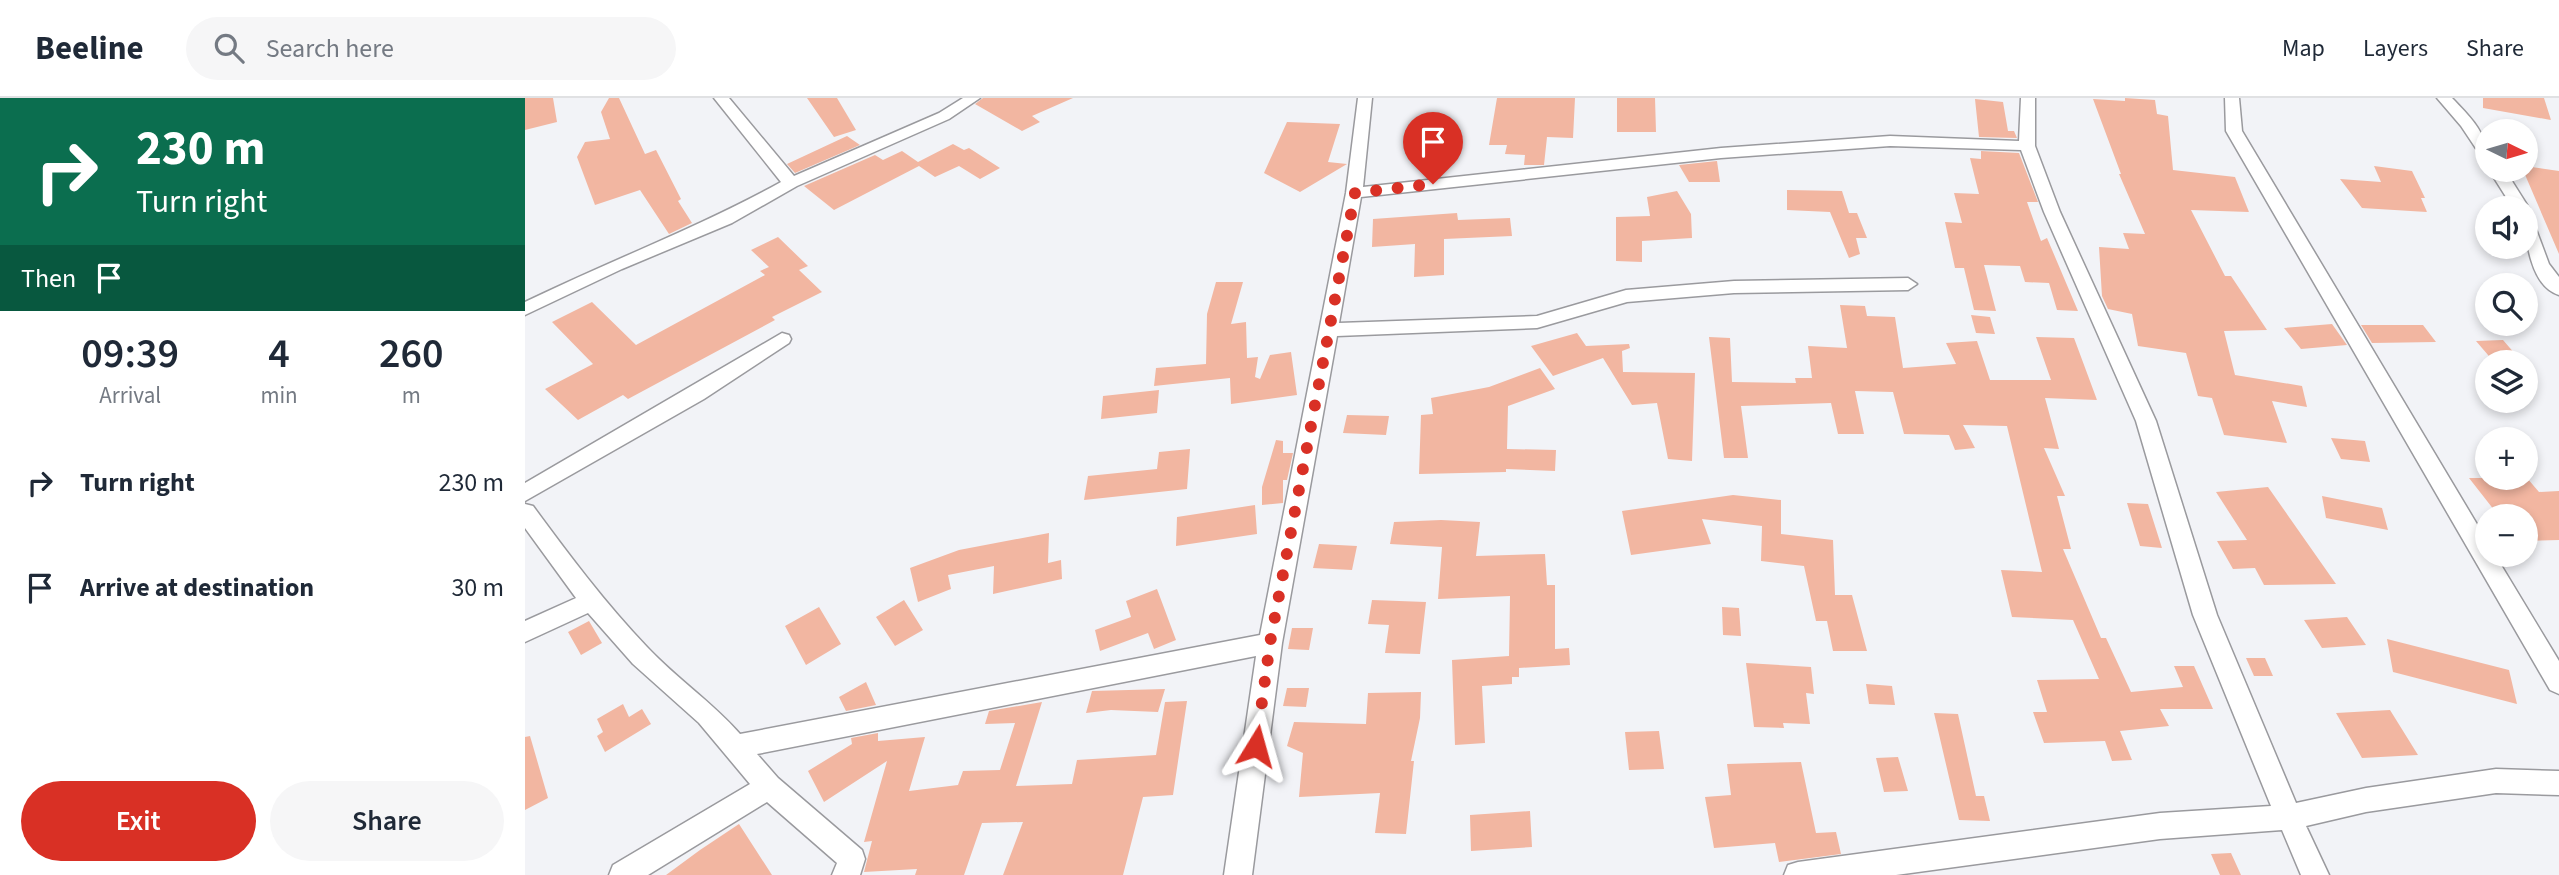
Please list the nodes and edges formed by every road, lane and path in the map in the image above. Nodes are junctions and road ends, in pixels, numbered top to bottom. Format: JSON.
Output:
{"nodes":[{"id":1,"x":721,"y":98,"type":"edge"},
{"id":2,"x":973,"y":98,"type":"edge"},
{"id":3,"x":1365,"y":98,"type":"edge"},
{"id":4,"x":2028,"y":98,"type":"edge"},
{"id":5,"x":2232,"y":98,"type":"edge"},
{"id":6,"x":2444,"y":98,"type":"edge"},
{"id":7,"x":2475,"y":134,"type":"edge"},
{"id":8,"x":2027,"y":146,"type":"junction"},
{"id":9,"x":791,"y":183,"type":"junction"},
{"id":10,"x":1355,"y":193,"type":"junction"},
{"id":11,"x":2538,"y":257,"type":"edge"},
{"id":12,"x":1907,"y":284,"type":"dead end"},
{"id":13,"x":2559,"y":289,"type":"edge"},
{"id":14,"x":525,"y":309,"type":"edge"},
{"id":15,"x":1328,"y":330,"type":"junction"},
{"id":16,"x":782,"y":339,"type":"dead end"},
{"id":17,"x":525,"y":493,"type":"edge"},
{"id":18,"x":525,"y":512,"type":"edge"},
{"id":19,"x":591,"y":601,"type":"junction"},
{"id":20,"x":525,"y":632,"type":"edge"},
{"id":21,"x":1270,"y":643,"type":"junction"},
{"id":22,"x":2559,"y":683,"type":"edge"},
{"id":23,"x":735,"y":747,"type":"junction"},
{"id":24,"x":2559,"y":783,"type":"edge"},
{"id":25,"x":769,"y":788,"type":"junction"},
{"id":26,"x":2289,"y":817,"type":"junction"},
{"id":27,"x":623,"y":875,"type":"edge"},
{"id":28,"x":846,"y":875,"type":"edge"},
{"id":29,"x":1238,"y":875,"type":"edge"},
{"id":30,"x":1798,"y":875,"type":"edge"},
{"id":31,"x":2315,"y":875,"type":"edge"}],
"edges":[{"from":1,"to":9,"type":"street"},
{"from":2,"to":9,"type":"street"},
{"from":3,"to":10,"type":"street"},
{"from":4,"to":8,"type":"street"},
{"from":5,"to":22,"type":"street"},
{"from":6,"to":7,"type":"street"},
{"from":8,"to":10,"type":"street"},
{"from":8,"to":26,"type":"street"},
{"from":9,"to":14,"type":"street"},
{"from":10,"to":15,"type":"street"},
{"from":11,"to":13,"type":"street"},
{"from":12,"to":15,"type":"street"},
{"from":15,"to":21,"type":"street"},
{"from":16,"to":17,"type":"street"},
{"from":18,"to":19,"type":"street"},
{"from":19,"to":20,"type":"street"},
{"from":19,"to":23,"type":"street"},
{"from":21,"to":23,"type":"street"},
{"from":21,"to":29,"type":"street"},
{"from":23,"to":25,"type":"street"},
{"from":24,"to":26,"type":"street"},
{"from":25,"to":27,"type":"street"},
{"from":25,"to":28,"type":"street"},
{"from":26,"to":30,"type":"street"},
{"from":26,"to":31,"type":"street"}]}
